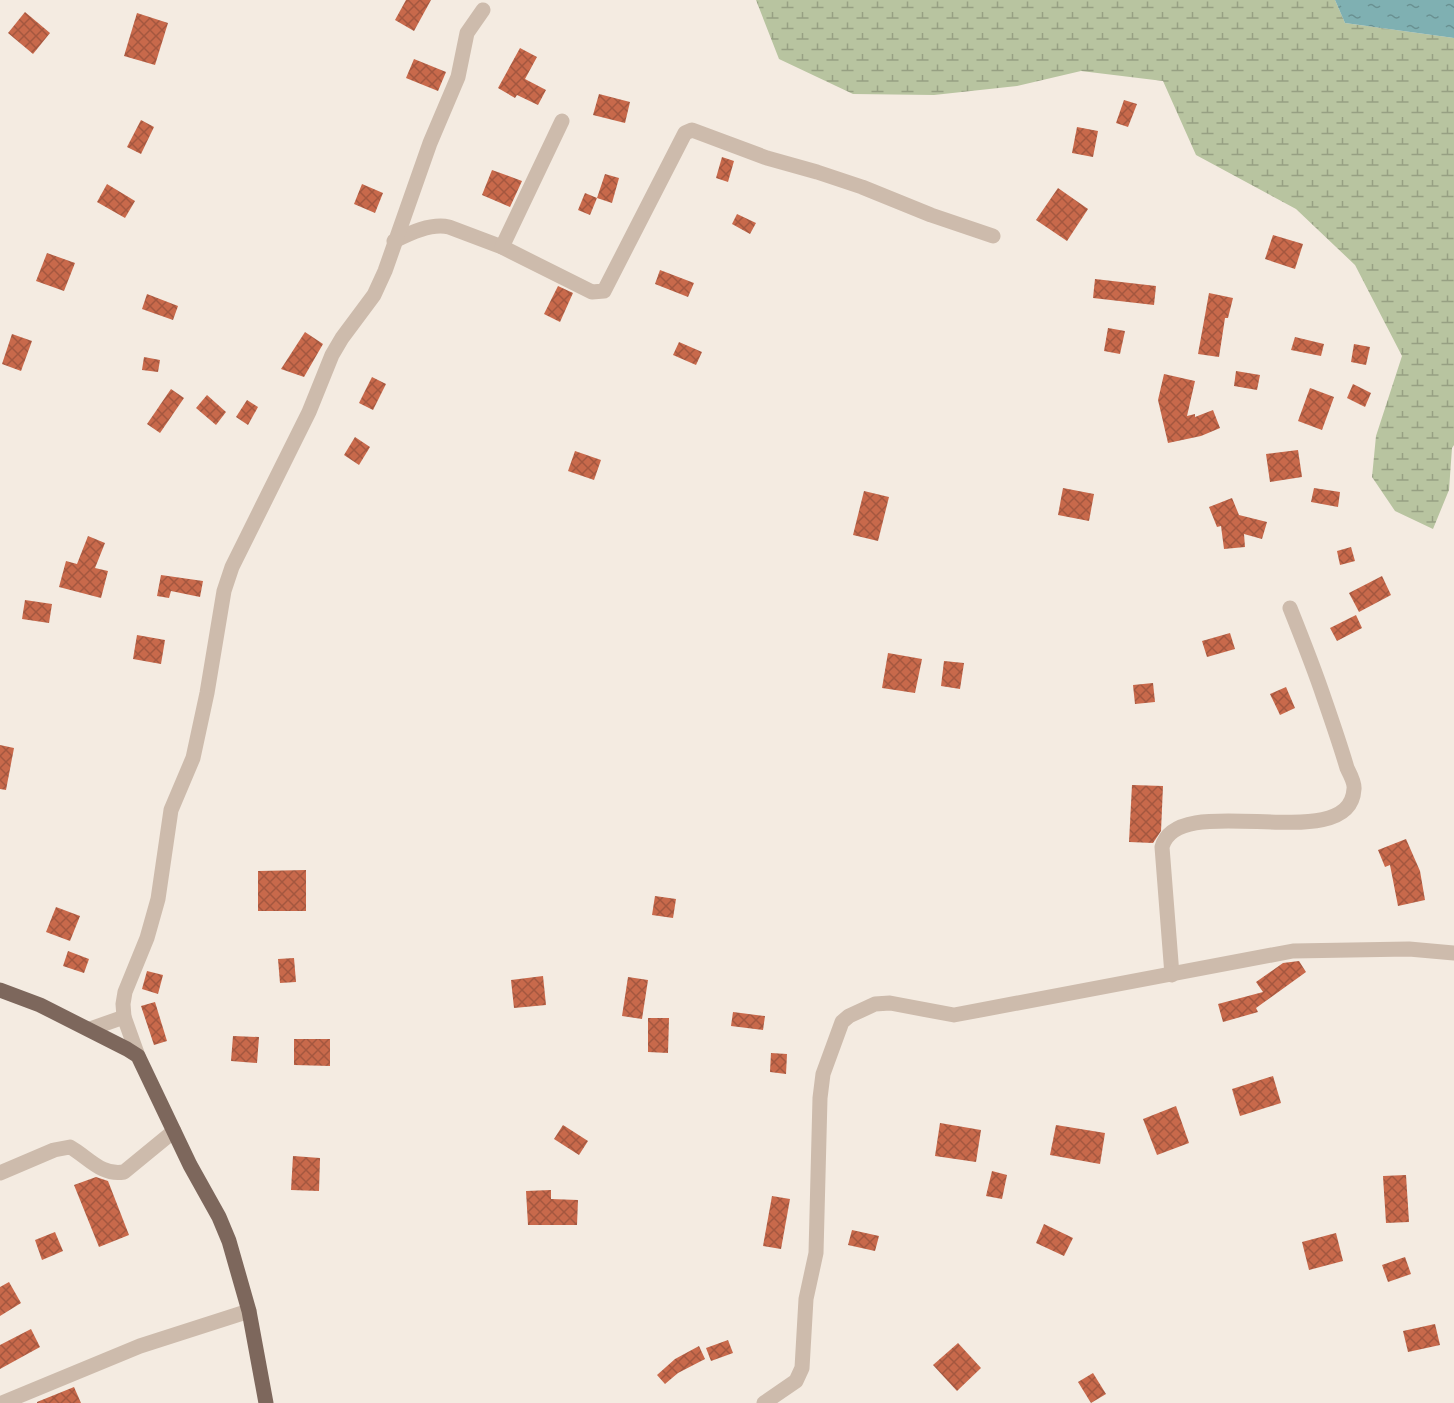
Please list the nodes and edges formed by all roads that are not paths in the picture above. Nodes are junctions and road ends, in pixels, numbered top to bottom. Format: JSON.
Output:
{"nodes":[{"id":1,"x":483,"y":10,"type":"dead end"},
{"id":2,"x":562,"y":121,"type":"dead end"},
{"id":3,"x":993,"y":236,"type":"dead end"},
{"id":4,"x":394,"y":241,"type":"junction"},
{"id":5,"x":502,"y":247,"type":"junction"},
{"id":6,"x":1290,"y":608,"type":"dead end"},
{"id":7,"x":1454,"y":953,"type":"edge"},
{"id":8,"x":1172,"y":975,"type":"junction"},
{"id":9,"x":0,"y":990,"type":"edge"},
{"id":10,"x":124,"y":1017,"type":"junction"},
{"id":11,"x":90,"y":1029,"type":"junction"},
{"id":12,"x":138,"y":1056,"type":"junction"},
{"id":13,"x":174,"y":1131,"type":"junction"},
{"id":14,"x":0,"y":1173,"type":"edge"},
{"id":15,"x":249,"y":1311,"type":"junction"},
{"id":16,"x":2,"y":1403,"type":"edge"},
{"id":17,"x":266,"y":1403,"type":"edge"},
{"id":18,"x":764,"y":1403,"type":"edge"}],
"edges":[{"from":1,"to":4,"type":"street"},
{"from":2,"to":5,"type":"street"},
{"from":3,"to":5,"type":"street"},
{"from":4,"to":5,"type":"street"},
{"from":4,"to":10,"type":"street"},
{"from":6,"to":8,"type":"street"},
{"from":7,"to":8,"type":"street"},
{"from":8,"to":18,"type":"street"},
{"from":9,"to":11,"type":"main road"},
{"from":10,"to":11,"type":"street"},
{"from":10,"to":12,"type":"street"},
{"from":11,"to":12,"type":"main road"},
{"from":12,"to":13,"type":"main road"},
{"from":13,"to":14,"type":"street"},
{"from":13,"to":15,"type":"main road"},
{"from":15,"to":16,"type":"street"},
{"from":15,"to":17,"type":"main road"}]}
